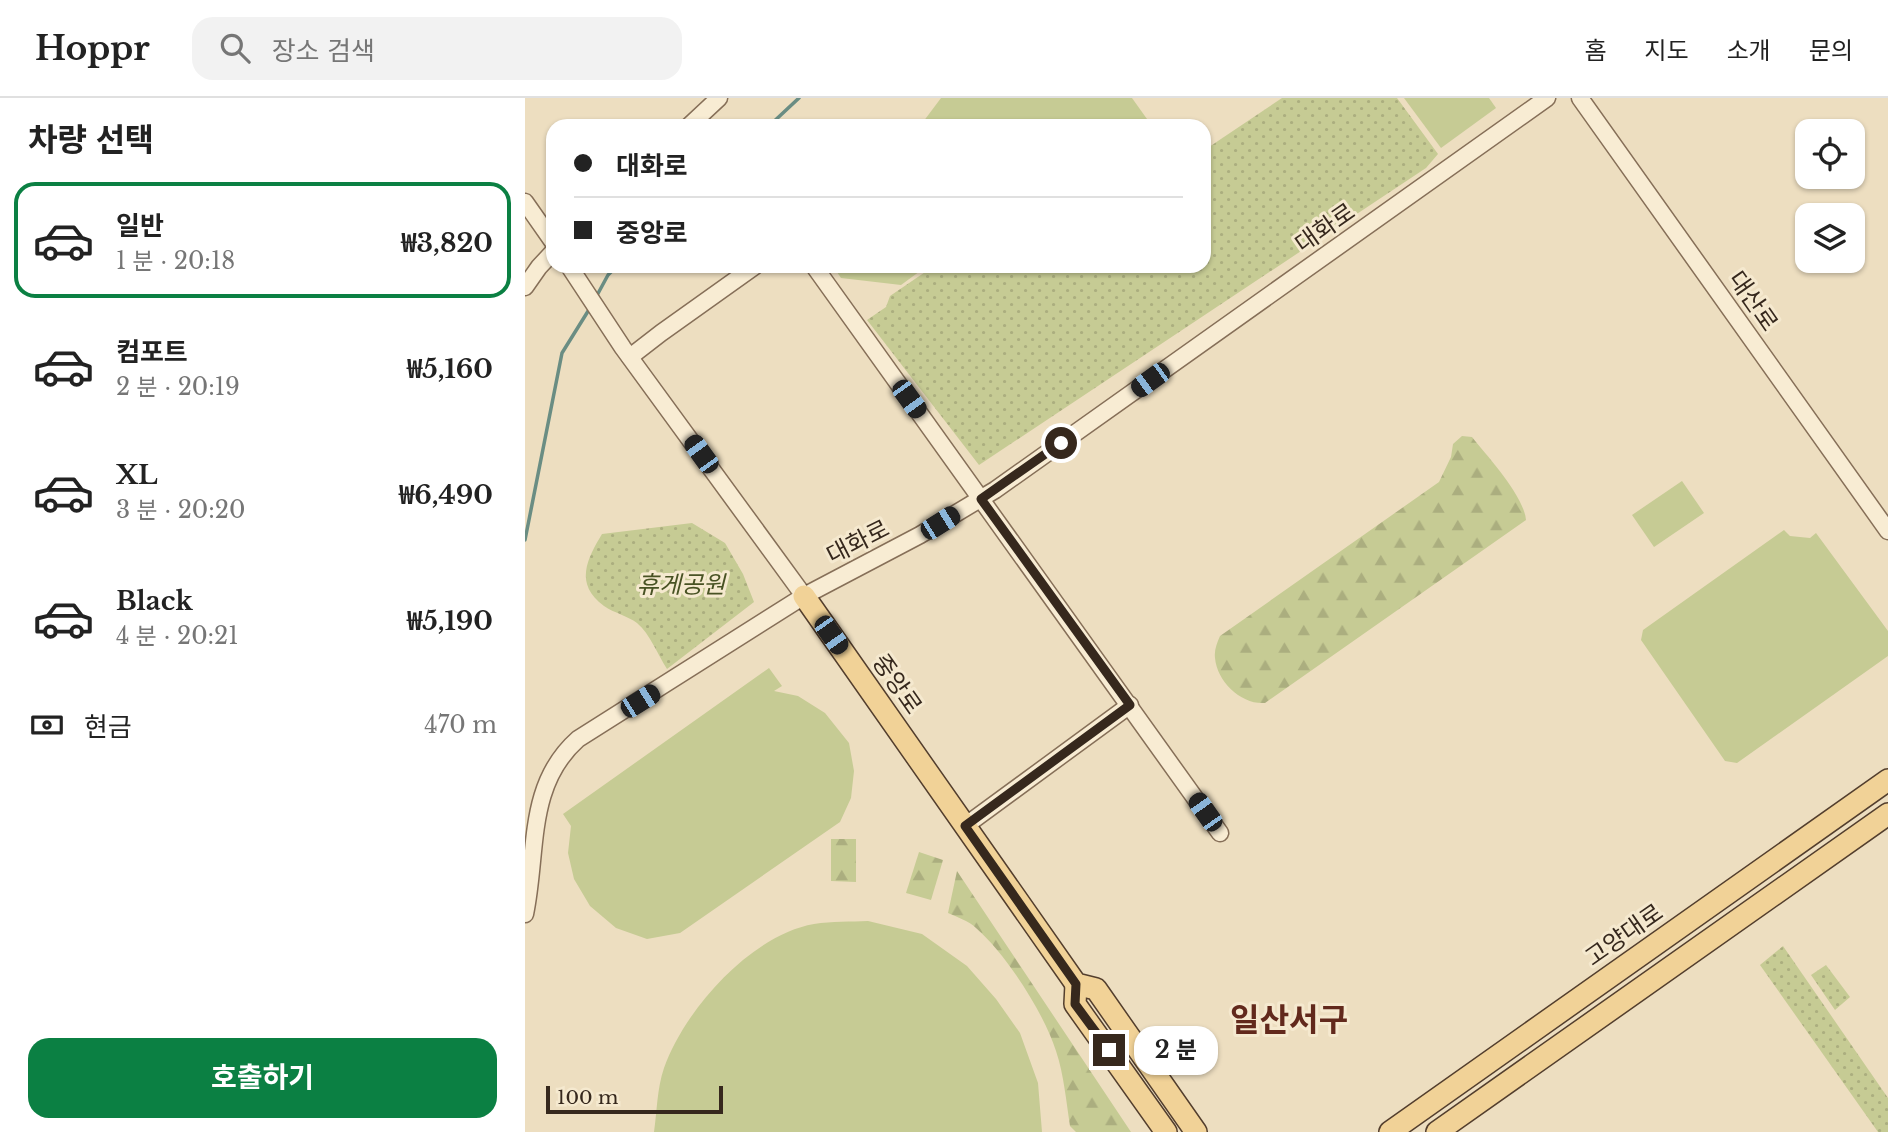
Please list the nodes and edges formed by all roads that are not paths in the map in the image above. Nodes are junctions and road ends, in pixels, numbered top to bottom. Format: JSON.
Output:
{"nodes":[{"id":1,"x":719,"y":98,"type":"edge"},
{"id":2,"x":1547,"y":98,"type":"edge"},
{"id":3,"x":1580,"y":98,"type":"edge"},
{"id":4,"x":696,"y":119,"type":"edge"},
{"id":5,"x":525,"y":202,"type":"edge"},
{"id":6,"x":546,"y":232,"type":"edge"},
{"id":7,"x":546,"y":260,"type":"edge"},
{"id":8,"x":574,"y":273,"type":"edge"},
{"id":9,"x":745,"y":273,"type":"edge"},
{"id":10,"x":819,"y":273,"type":"edge"},
{"id":11,"x":525,"y":287,"type":"edge"},
{"id":12,"x":627,"y":353,"type":"junction"},
{"id":13,"x":981,"y":499,"type":"junction"},
{"id":14,"x":1883,"y":513,"type":"edge"},
{"id":15,"x":1888,"y":531,"type":"edge"},
{"id":16,"x":804,"y":596,"type":"junction"},
{"id":17,"x":1130,"y":705,"type":"junction"},
{"id":18,"x":1888,"y":780,"type":"edge"},
{"id":19,"x":1888,"y":814,"type":"edge"},
{"id":20,"x":965,"y":826,"type":"junction"},
{"id":21,"x":1220,"y":833,"type":"dead end"},
{"id":22,"x":525,"y":914,"type":"edge"},
{"id":23,"x":1076,"y":984,"type":"junction"},
{"id":24,"x":1165,"y":1132,"type":"edge"},
{"id":25,"x":1196,"y":1132,"type":"edge"},
{"id":26,"x":1390,"y":1132,"type":"edge"},
{"id":27,"x":1437,"y":1132,"type":"edge"}],
"edges":[{"from":1,"to":4,"type":"street"},
{"from":2,"to":13,"type":"street","name":"대화로"},
{"from":3,"to":14,"type":"street","name":"대산로"},
{"from":5,"to":6,"type":"street"},
{"from":7,"to":11,"type":"street"},
{"from":8,"to":12,"type":"street","name":"중앙로"},
{"from":9,"to":12,"type":"street"},
{"from":10,"to":13,"type":"street"},
{"from":12,"to":16,"type":"street","name":"중앙로"},
{"from":13,"to":16,"type":"street","name":"대화로"},
{"from":13,"to":17,"type":"street"},
{"from":14,"to":15,"type":"street","name":"대산로"},
{"from":16,"to":20,"type":"main road","name":"중앙로"},
{"from":16,"to":22,"type":"street","name":"대화로"},
{"from":17,"to":20,"type":"street"},
{"from":17,"to":21,"type":"street"},
{"from":18,"to":26,"type":"main road","name":"고양대로"},
{"from":19,"to":27,"type":"main road"},
{"from":20,"to":23,"type":"main road","name":"중앙로"},
{"from":23,"to":24,"type":"main road","name":"중앙로"},
{"from":23,"to":25,"type":"main road","name":"중앙로"}]}
